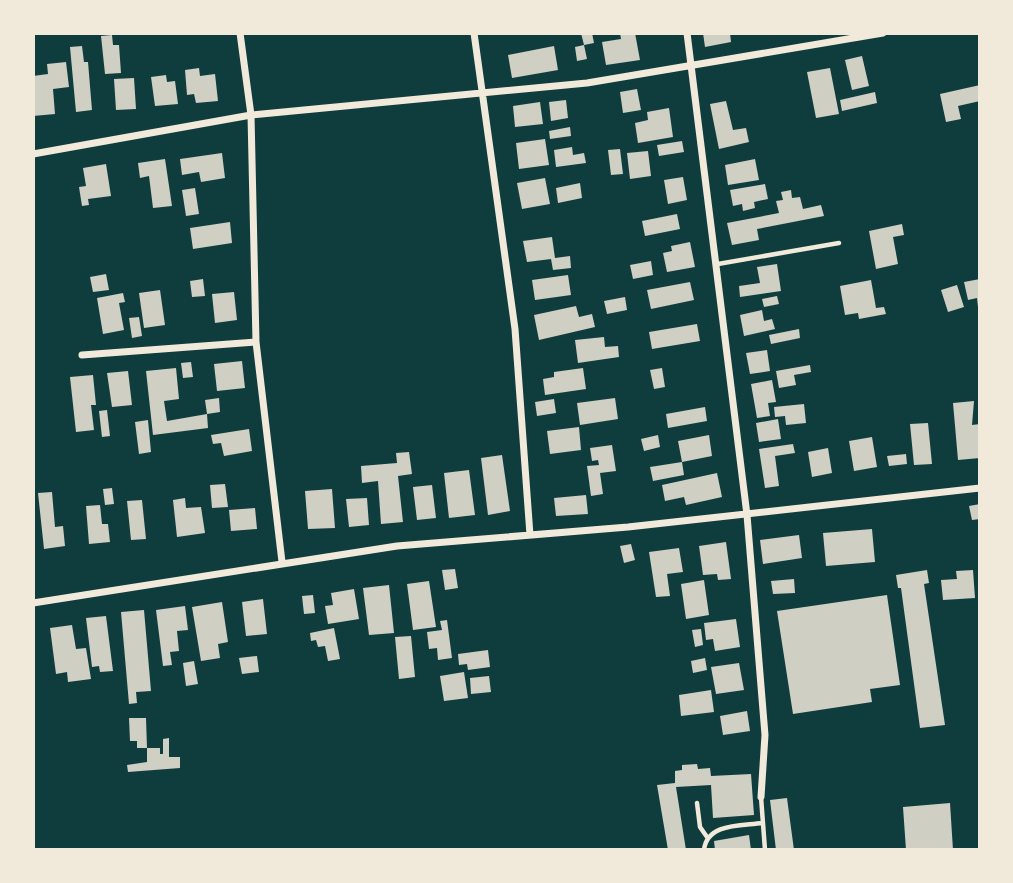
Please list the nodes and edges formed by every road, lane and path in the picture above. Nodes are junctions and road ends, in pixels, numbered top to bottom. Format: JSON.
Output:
{"nodes":[{"id":1,"x":240,"y":33,"type":"edge"},
{"id":2,"x":474,"y":33,"type":"edge"},
{"id":3,"x":687,"y":33,"type":"edge"},
{"id":4,"x":883,"y":33,"type":"edge"},
{"id":5,"x":693,"y":66,"type":"junction"},
{"id":6,"x":483,"y":93,"type":"junction"},
{"id":7,"x":251,"y":115,"type":"junction"},
{"id":8,"x":33,"y":154,"type":"edge"},
{"id":9,"x":839,"y":243,"type":"dead end"},
{"id":10,"x":718,"y":264,"type":"junction"},
{"id":11,"x":256,"y":342,"type":"junction"},
{"id":12,"x":82,"y":355,"type":"dead end"},
{"id":13,"x":980,"y":488,"type":"edge"},
{"id":14,"x":747,"y":515,"type":"junction"},
{"id":15,"x":530,"y":535,"type":"junction"},
{"id":16,"x":282,"y":562,"type":"junction"},
{"id":17,"x":33,"y":603,"type":"edge"},
{"id":18,"x":761,"y":797,"type":"joint"},
{"id":19,"x":697,"y":803,"type":"dead end"},
{"id":20,"x":762,"y":823,"type":"junction"},
{"id":21,"x":707,"y":837,"type":"junction"},
{"id":22,"x":705,"y":850,"type":"edge"},
{"id":23,"x":765,"y":850,"type":"edge"}],
"edges":[{"from":1,"to":7,"type":"street"},
{"from":2,"to":6,"type":"street"},
{"from":3,"to":5,"type":"street"},
{"from":4,"to":5,"type":"street"},
{"from":5,"to":6,"type":"street"},
{"from":5,"to":10,"type":"street"},
{"from":6,"to":7,"type":"street"},
{"from":6,"to":15,"type":"street"},
{"from":7,"to":8,"type":"street"},
{"from":7,"to":11,"type":"street"},
{"from":9,"to":10,"type":"lane"},
{"from":10,"to":14,"type":"street"},
{"from":11,"to":12,"type":"street"},
{"from":11,"to":16,"type":"street"},
{"from":13,"to":14,"type":"street"},
{"from":14,"to":15,"type":"street"},
{"from":14,"to":18,"type":"street"},
{"from":15,"to":16,"type":"street"},
{"from":16,"to":17,"type":"street"},
{"from":18,"to":20,"type":"lane"},
{"from":19,"to":21,"type":"lane"},
{"from":20,"to":21,"type":"lane"},
{"from":20,"to":23,"type":"lane"},
{"from":21,"to":22,"type":"lane"}]}
